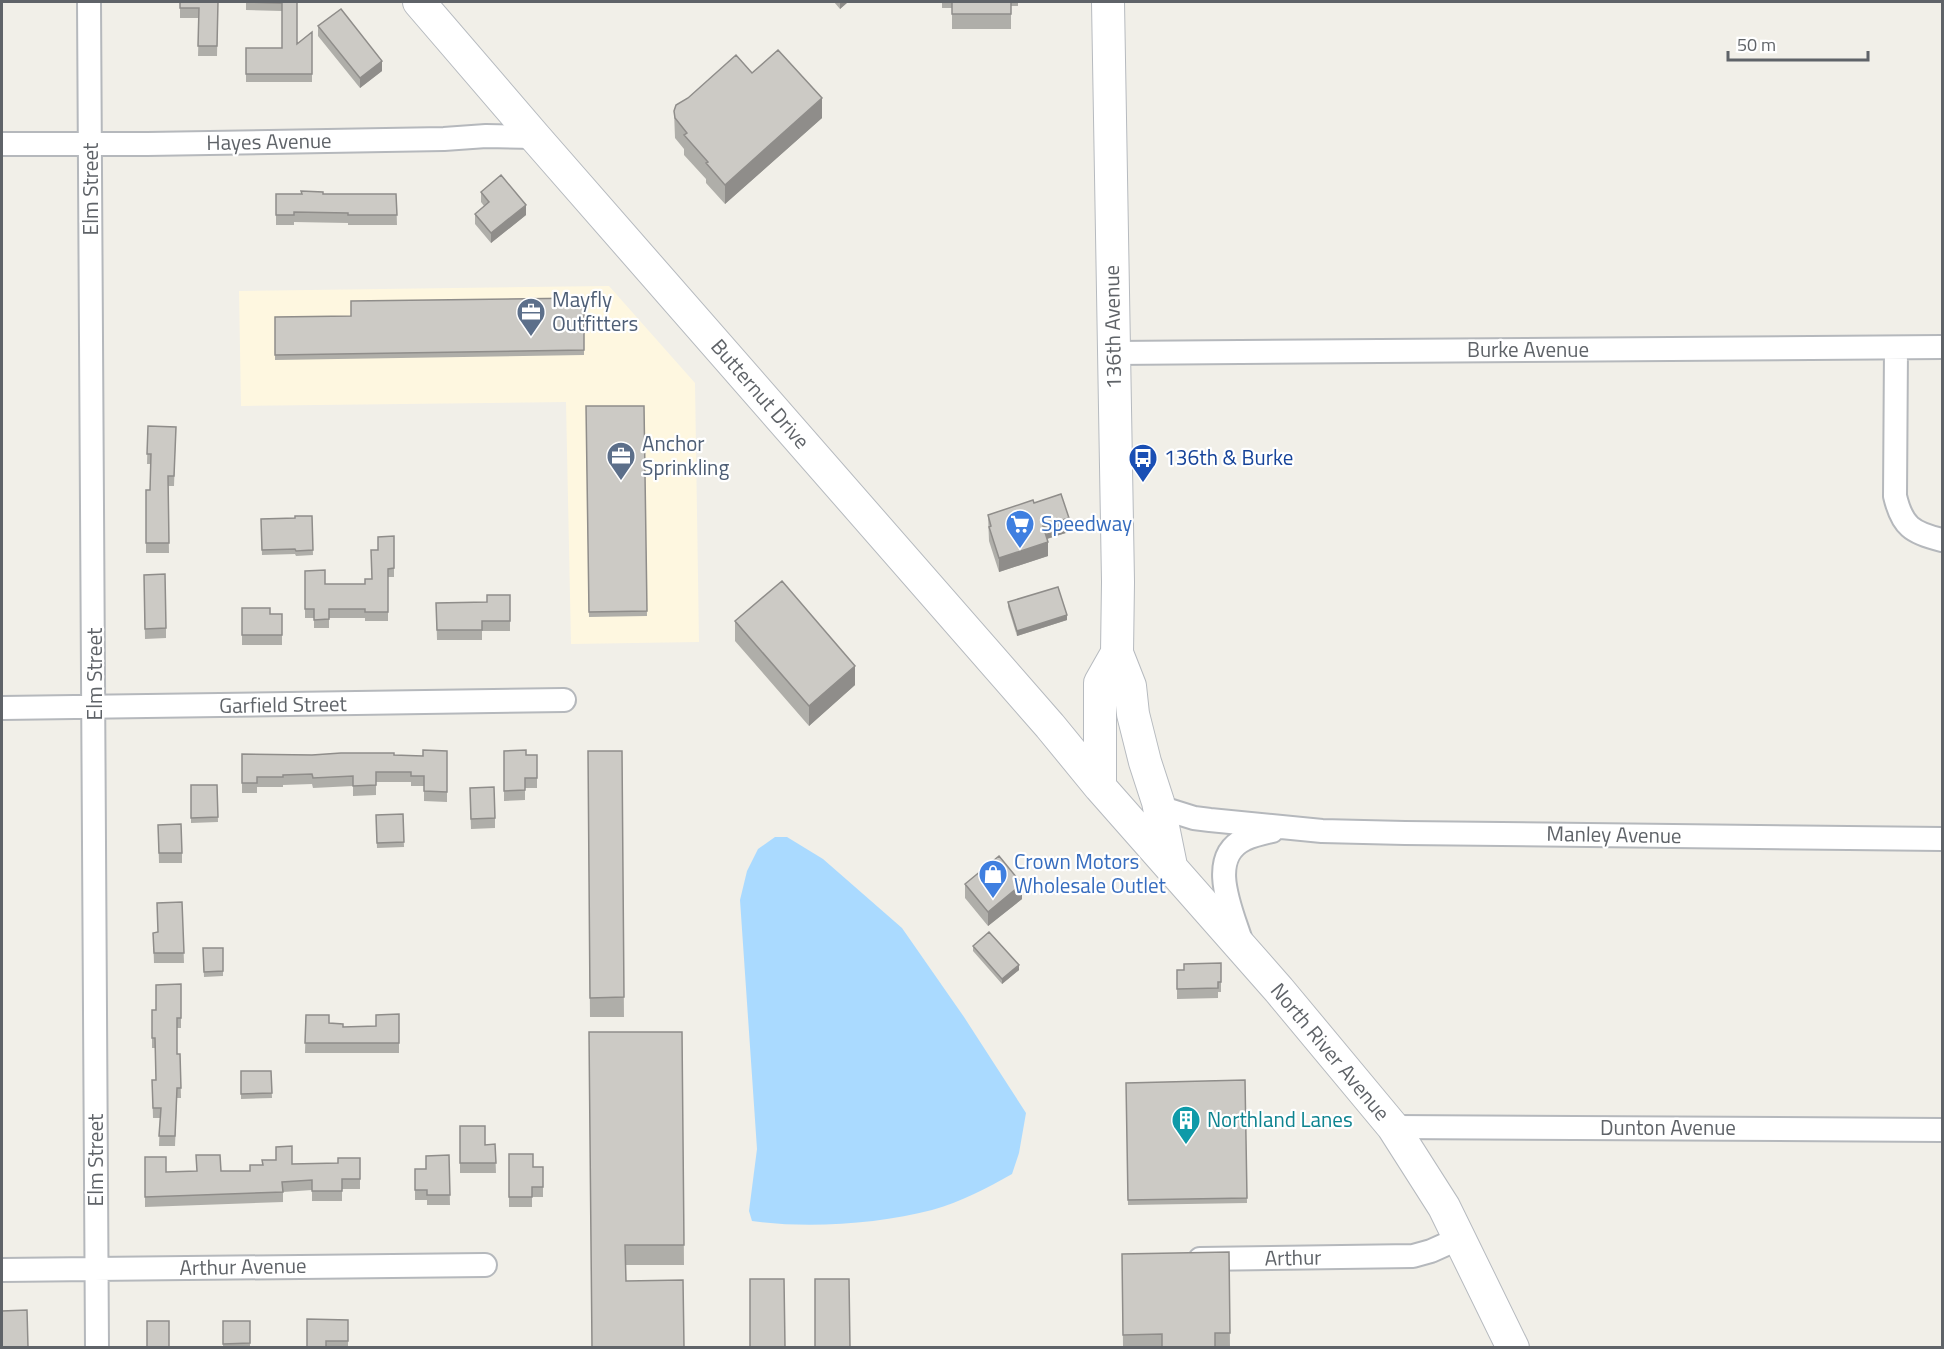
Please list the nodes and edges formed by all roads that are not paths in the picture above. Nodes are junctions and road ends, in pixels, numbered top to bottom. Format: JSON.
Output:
{"nodes":[{"id":1,"x":89,"y":2,"type":"edge"},
{"id":2,"x":419,"y":2,"type":"edge"},
{"id":3,"x":1108,"y":2,"type":"edge"},
{"id":4,"x":536,"y":137,"type":"junction"},
{"id":5,"x":91,"y":143,"type":"junction"},
{"id":6,"x":2,"y":144,"type":"edge"},
{"id":7,"x":1942,"y":347,"type":"edge"},
{"id":8,"x":1896,"y":348,"type":"junction"},
{"id":9,"x":1114,"y":353,"type":"junction"},
{"id":10,"x":1942,"y":540,"type":"edge"},
{"id":11,"x":1116,"y":653,"type":"junction"},
{"id":12,"x":564,"y":700,"type":"dead end"},
{"id":13,"x":2,"y":708,"type":"edge"},
{"id":14,"x":95,"y":708,"type":"junction"},
{"id":15,"x":1100,"y":787,"type":"junction"},
{"id":16,"x":1159,"y":807,"type":"junction"},
{"id":17,"x":1285,"y":828,"type":"junction"},
{"id":18,"x":1942,"y":839,"type":"edge"},
{"id":19,"x":1171,"y":866,"type":"junction"},
{"id":20,"x":1244,"y":951,"type":"junction"},
{"id":21,"x":1393,"y":1127,"type":"junction"},
{"id":22,"x":1942,"y":1130,"type":"edge"},
{"id":23,"x":1460,"y":1238,"type":"junction"},
{"id":24,"x":1178,"y":1259,"type":"edge"},
{"id":25,"x":485,"y":1265,"type":"dead end"},
{"id":26,"x":2,"y":1269,"type":"edge"},
{"id":27,"x":97,"y":1269,"type":"junction"},
{"id":28,"x":98,"y":1347,"type":"edge"},
{"id":29,"x":1513,"y":1347,"type":"edge"}],
"edges":[{"from":1,"to":5,"type":"street","name":"Elm Street"},
{"from":2,"to":4,"type":"main road","name":"Butternut Drive"},
{"from":3,"to":9,"type":"main road","name":"136th Avenue"},
{"from":4,"to":5,"type":"street","name":"Hayes Avenue"},
{"from":4,"to":15,"type":"main road","name":"Butternut Drive"},
{"from":5,"to":6,"type":"street","name":"Hayes Avenue"},
{"from":5,"to":14,"type":"street","name":"Elm Street"},
{"from":7,"to":8,"type":"street","name":"Burke Avenue"},
{"from":8,"to":9,"type":"street","name":"Burke Avenue"},
{"from":8,"to":10,"type":"street"},
{"from":9,"to":11,"type":"main road","name":"136th Avenue"},
{"from":11,"to":15,"type":"main road","name":"136th Avenue"},
{"from":11,"to":16,"type":"main road","name":"136th Avenue"},
{"from":12,"to":14,"type":"street","name":"Garfield Street"},
{"from":13,"to":14,"type":"street","name":"Garfield Street"},
{"from":14,"to":27,"type":"street","name":"Elm Street"},
{"from":15,"to":19,"type":"main road","name":"North River Avenue"},
{"from":16,"to":17,"type":"street","name":"Manley Avenue"},
{"from":16,"to":19,"type":"main road","name":"136th Avenue"},
{"from":17,"to":18,"type":"street","name":"Manley Avenue"},
{"from":17,"to":20,"type":"street","name":"Manley Avenue"},
{"from":19,"to":20,"type":"main road","name":"North River Avenue"},
{"from":20,"to":21,"type":"main road","name":"North River Avenue"},
{"from":21,"to":22,"type":"street","name":"Dunton Avenue"},
{"from":21,"to":23,"type":"main road","name":"North River Avenue"},
{"from":23,"to":24,"type":"street","name":"Arthur"},
{"from":23,"to":29,"type":"main road","name":"North River Avenue"},
{"from":25,"to":27,"type":"street","name":"Arthur Avenue"},
{"from":26,"to":27,"type":"street","name":"Arthur Avenue"},
{"from":27,"to":28,"type":"street","name":"Elm Street"}]}
